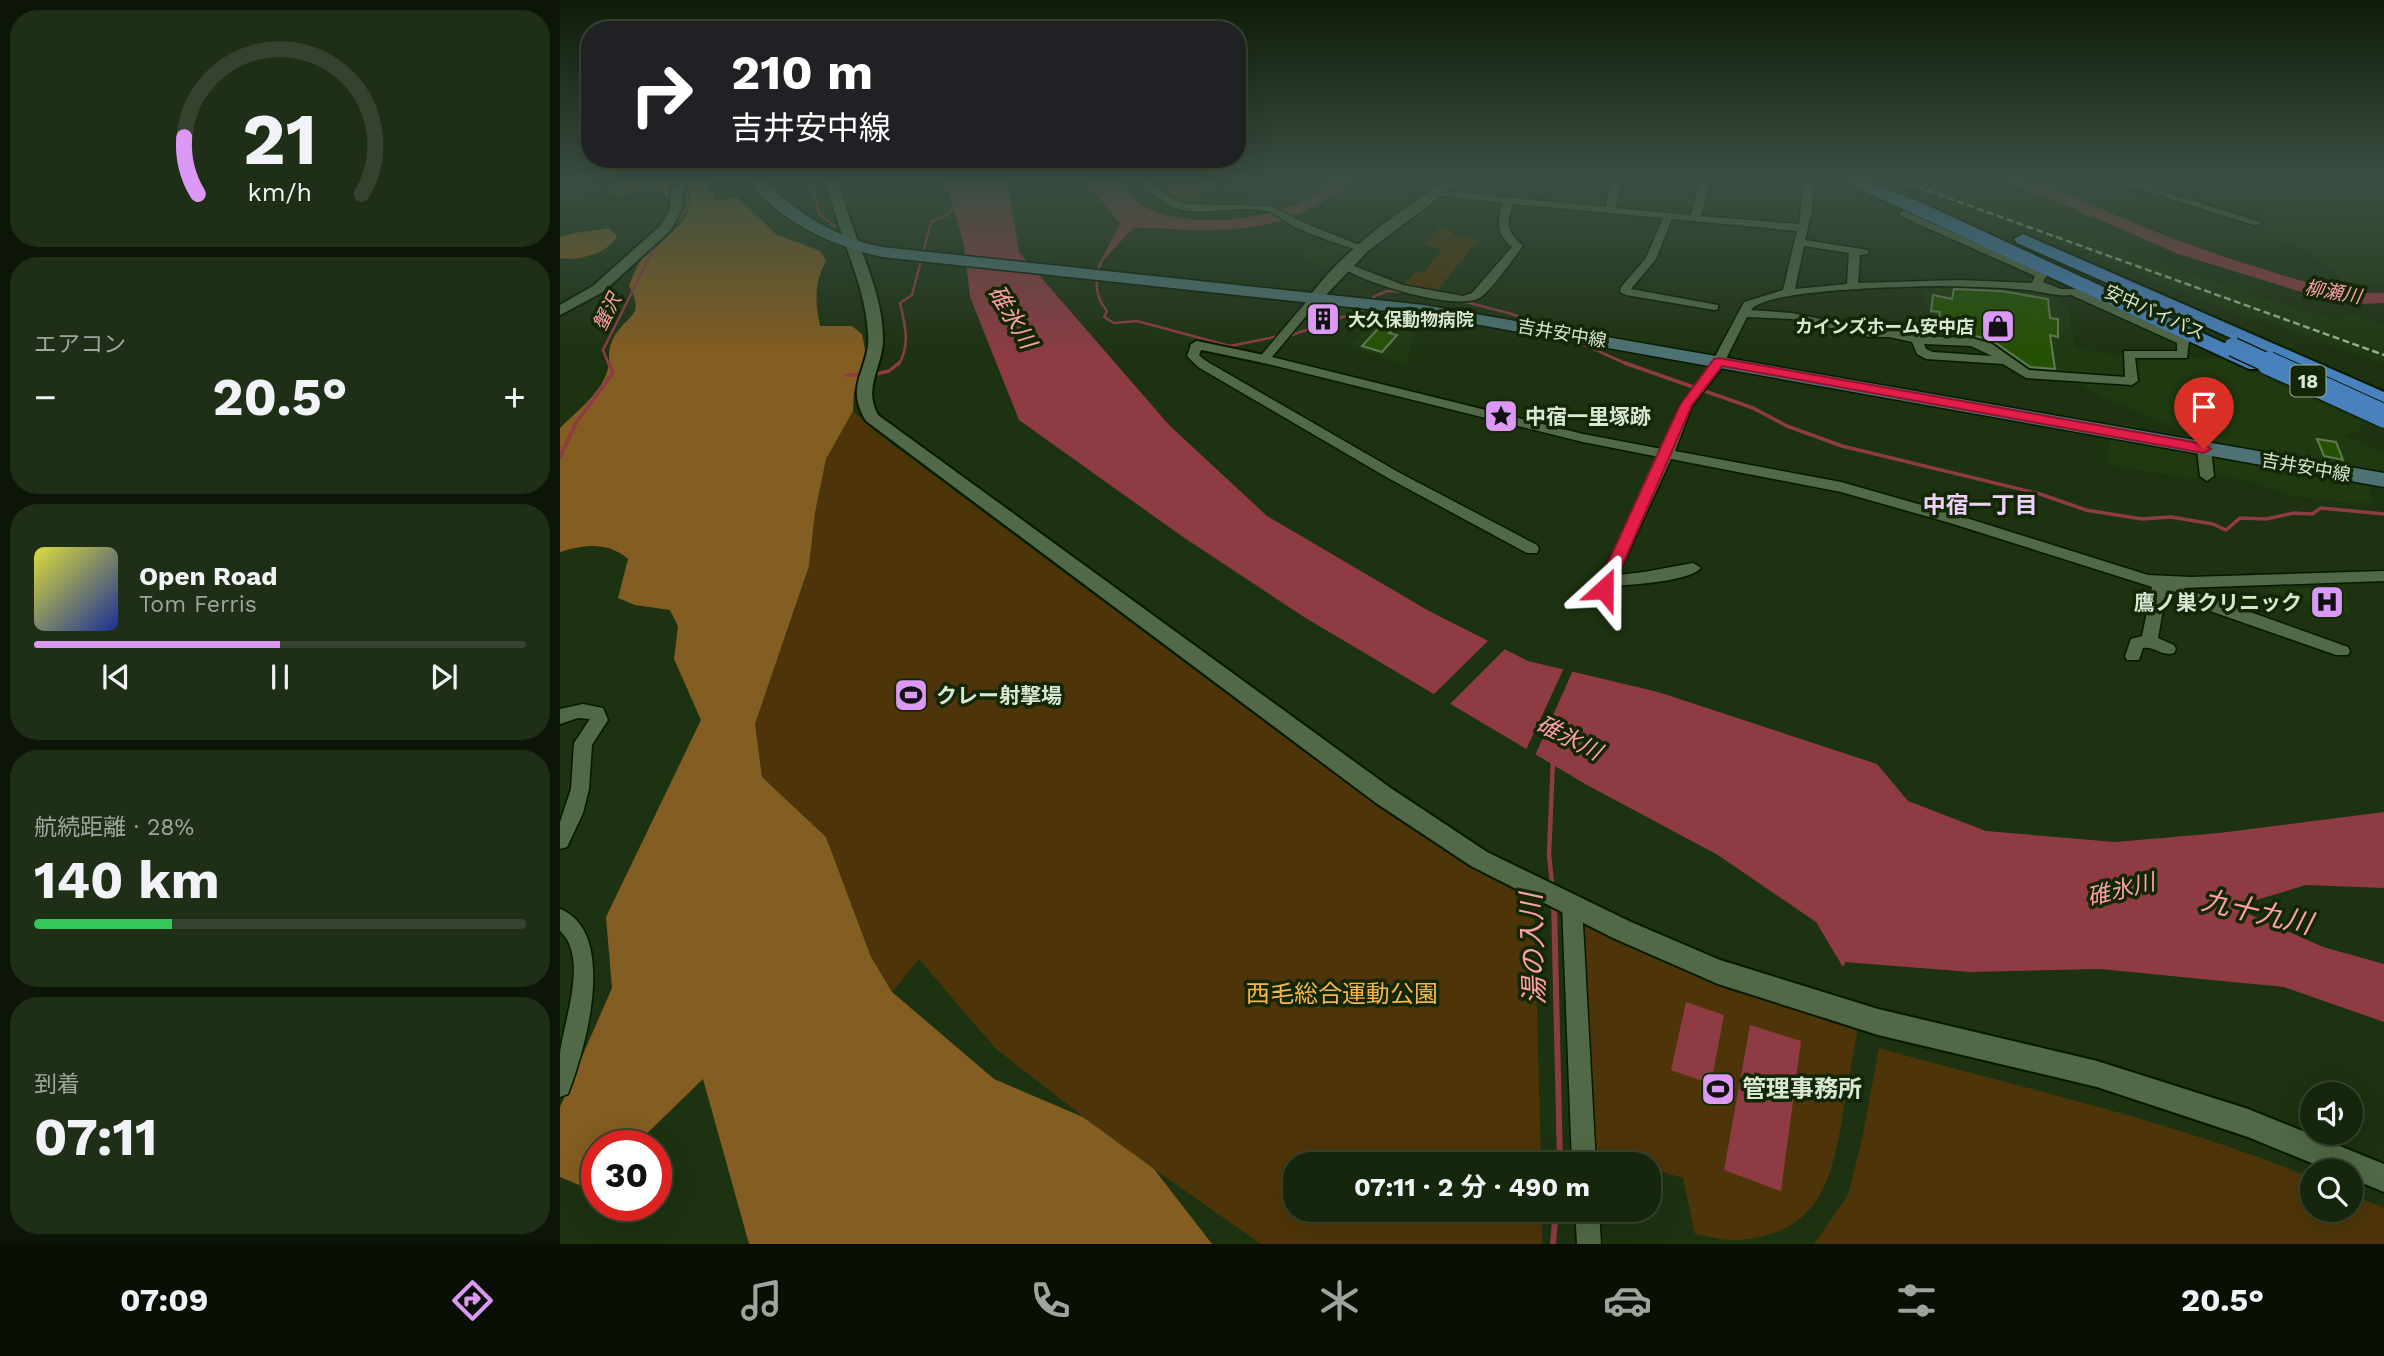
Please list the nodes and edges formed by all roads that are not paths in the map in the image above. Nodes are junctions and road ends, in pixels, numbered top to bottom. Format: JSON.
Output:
{"nodes":[{"id":1,"x":654,"y":238,"type":"edge"},
{"id":2,"x":833,"y":238,"type":"edge"},
{"id":3,"x":849,"y":238,"type":"edge"},
{"id":4,"x":1336,"y":238,"type":"edge"},
{"id":5,"x":1375,"y":238,"type":"edge"},
{"id":6,"x":1508,"y":238,"type":"edge"},
{"id":7,"x":1660,"y":238,"type":"edge"},
{"id":8,"x":1800,"y":238,"type":"edge"},
{"id":9,"x":1965,"y":238,"type":"edge"},
{"id":10,"x":1991,"y":238,"type":"edge"},
{"id":11,"x":2005,"y":238,"type":"edge"},
{"id":12,"x":2017,"y":238,"type":"edge"},
{"id":13,"x":1799,"y":242,"type":"junction"},
{"id":14,"x":852,"y":246,"type":"junction"},
{"id":15,"x":1362,"y":248,"type":"junction"},
{"id":16,"x":1345,"y":266,"type":"junction"},
{"id":17,"x":1163,"y":281,"type":"joint"},
{"id":18,"x":2059,"y":284,"type":"junction"},
{"id":19,"x":1852,"y":285,"type":"junction"},
{"id":20,"x":1788,"y":293,"type":"junction"},
{"id":21,"x":1316,"y":297,"type":"junction"},
{"id":22,"x":1714,"y":307,"type":"dead end"},
{"id":23,"x":560,"y":311,"type":"edge"},
{"id":24,"x":1745,"y":313,"type":"junction"},
{"id":25,"x":2237,"y":344,"type":"junction"},
{"id":26,"x":1197,"y":345,"type":"joint"},
{"id":27,"x":1264,"y":359,"type":"junction"},
{"id":28,"x":1719,"y":361,"type":"junction"},
{"id":29,"x":2332,"y":376,"type":"junction"},
{"id":30,"x":2315,"y":392,"type":"junction"},
{"id":31,"x":2384,"y":400,"type":"edge"},
{"id":32,"x":2384,"y":405,"type":"edge"},
{"id":33,"x":2384,"y":416,"type":"edge"},
{"id":34,"x":2384,"y":425,"type":"edge"},
{"id":35,"x":2204,"y":449,"type":"junction"},
{"id":36,"x":1667,"y":454,"type":"junction"},
{"id":37,"x":2207,"y":476,"type":"dead end"},
{"id":38,"x":2384,"y":480,"type":"edge"},
{"id":39,"x":1532,"y":549,"type":"dead end"},
{"id":40,"x":1693,"y":568,"type":"dead end"},
{"id":41,"x":2384,"y":576,"type":"edge"},
{"id":42,"x":2160,"y":584,"type":"junction"},
{"id":43,"x":2149,"y":641,"type":"junction"},
{"id":44,"x":2168,"y":649,"type":"dead end"},
{"id":45,"x":2342,"y":651,"type":"dead end"},
{"id":46,"x":2133,"y":656,"type":"dead end"},
{"id":47,"x":560,"y":716,"type":"edge"},
{"id":48,"x":560,"y":841,"type":"edge"},
{"id":49,"x":1559,"y":899,"type":"junction"},
{"id":50,"x":560,"y":918,"type":"edge"},
{"id":51,"x":560,"y":1086,"type":"edge"},
{"id":52,"x":1583,"y":1152,"type":"edge"},
{"id":53,"x":2384,"y":1178,"type":"edge"},
{"id":54,"x":1588,"y":1222,"type":"edge"},
{"id":55,"x":1589,"y":1244,"type":"edge"}],
"edges":[{"from":1,"to":23,"type":"street"},
{"from":2,"to":14,"type":"main road","name":"吉井安中線"},
{"from":3,"to":14,"type":"street"},
{"from":4,"to":15,"type":"street"},
{"from":5,"to":15,"type":"street"},
{"from":6,"to":16,"type":"street"},
{"from":7,"to":22,"type":"street"},
{"from":8,"to":13,"type":"street"},
{"from":9,"to":18,"type":"highway"},
{"from":10,"to":25,"type":"highway","name":"安中バイパス","number":"18"},
{"from":11,"to":25,"type":"highway","name":"安中バイパス","number":"18"},
{"from":12,"to":29,"type":"highway"},
{"from":13,"to":19,"type":"street"},
{"from":13,"to":20,"type":"street"},
{"from":14,"to":17,"type":"main road","name":"吉井安中線"},
{"from":14,"to":49,"type":"street"},
{"from":15,"to":16,"type":"street"},
{"from":16,"to":21,"type":"street"},
{"from":17,"to":21,"type":"main road","name":"吉井安中線"},
{"from":18,"to":19,"type":"street"},
{"from":18,"to":24,"type":"street"},
{"from":18,"to":30,"type":"highway"},
{"from":19,"to":20,"type":"street"},
{"from":20,"to":24,"type":"street"},
{"from":21,"to":27,"type":"street"},
{"from":21,"to":28,"type":"main road","name":"吉井安中線"},
{"from":24,"to":28,"type":"street"},
{"from":25,"to":32,"type":"highway","name":"安中バイパス","number":"18"},
{"from":25,"to":33,"type":"highway","name":"安中バイパス","number":"18","bridge":true},
{"from":26,"to":27,"type":"street"},
{"from":26,"to":39,"type":"street"},
{"from":27,"to":36,"type":"street"},
{"from":28,"to":35,"type":"main road","name":"吉井安中線"},
{"from":28,"to":36,"type":"street"},
{"from":29,"to":30,"type":"highway"},
{"from":29,"to":31,"type":"highway"},
{"from":30,"to":34,"type":"highway"},
{"from":35,"to":37,"type":"street"},
{"from":35,"to":38,"type":"main road","name":"吉井安中線"},
{"from":36,"to":40,"type":"street"},
{"from":36,"to":42,"type":"street"},
{"from":41,"to":42,"type":"street"},
{"from":42,"to":43,"type":"street"},
{"from":42,"to":45,"type":"street"},
{"from":43,"to":44,"type":"street"},
{"from":43,"to":46,"type":"street"},
{"from":47,"to":48,"type":"street"},
{"from":49,"to":52,"type":"street"},
{"from":49,"to":53,"type":"street"},
{"from":50,"to":51,"type":"street"},
{"from":54,"to":55,"type":"street"}]}
